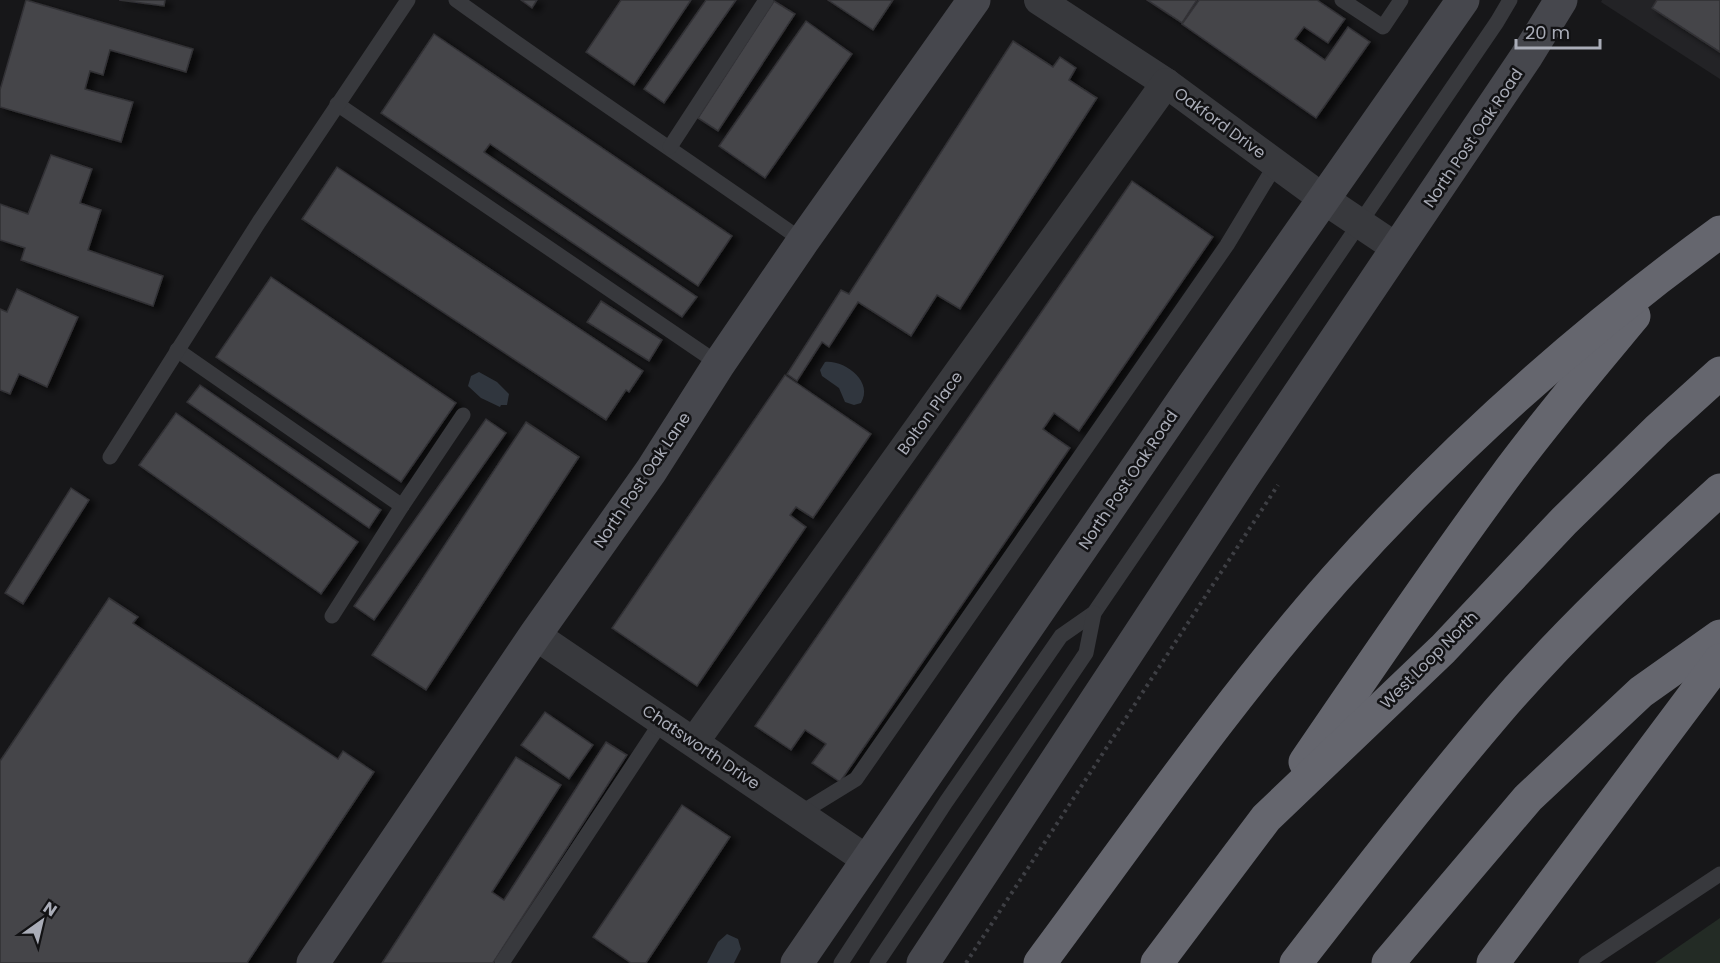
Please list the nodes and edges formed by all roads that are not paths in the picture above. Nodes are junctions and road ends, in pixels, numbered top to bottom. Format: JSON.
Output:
{"nodes":[{"id":1,"x":408,"y":0,"type":"edge"},
{"id":2,"x":456,"y":0,"type":"edge"},
{"id":3,"x":766,"y":0,"type":"edge"},
{"id":4,"x":974,"y":0,"type":"edge"},
{"id":5,"x":1039,"y":0,"type":"edge"},
{"id":6,"x":1342,"y":0,"type":"edge"},
{"id":7,"x":1401,"y":0,"type":"edge"},
{"id":8,"x":1462,"y":0,"type":"edge"},
{"id":9,"x":1510,"y":0,"type":"edge"},
{"id":10,"x":1561,"y":0,"type":"edge"},
{"id":11,"x":1166,"y":83,"type":"junction"},
{"id":12,"x":337,"y":104,"type":"junction"},
{"id":13,"x":670,"y":147,"type":"junction"},
{"id":14,"x":1276,"y":164,"type":"junction"},
{"id":15,"x":1325,"y":200,"type":"junction"},
{"id":16,"x":1720,"y":220,"type":"edge"},
{"id":17,"x":1360,"y":224,"type":"junction"},
{"id":18,"x":1720,"y":232,"type":"edge"},
{"id":19,"x":803,"y":241,"type":"junction"},
{"id":20,"x":1398,"y":249,"type":"junction"},
{"id":21,"x":177,"y":350,"type":"junction"},
{"id":22,"x":719,"y":364,"type":"junction"},
{"id":23,"x":1720,"y":373,"type":"edge"},
{"id":24,"x":463,"y":415,"type":"dead end"},
{"id":25,"x":110,"y":457,"type":"dead end"},
{"id":26,"x":1720,"y":490,"type":"edge"},
{"id":27,"x":402,"y":506,"type":"junction"},
{"id":28,"x":1094,"y":614,"type":"junction"},
{"id":29,"x":332,"y":616,"type":"dead end"},
{"id":30,"x":535,"y":634,"type":"junction"},
{"id":31,"x":1720,"y":636,"type":"edge"},
{"id":32,"x":1720,"y":660,"type":"edge"},
{"id":33,"x":662,"y":721,"type":"junction"},
{"id":34,"x":694,"y":742,"type":"junction"},
{"id":35,"x":799,"y":814,"type":"junction"},
{"id":36,"x":1266,"y":818,"type":"junction"},
{"id":37,"x":867,"y":860,"type":"junction"},
{"id":38,"x":1720,"y":874,"type":"edge"},
{"id":39,"x":313,"y":963,"type":"edge"},
{"id":40,"x":502,"y":963,"type":"edge"},
{"id":41,"x":797,"y":963,"type":"edge"},
{"id":42,"x":841,"y":963,"type":"edge"},
{"id":43,"x":877,"y":963,"type":"edge"},
{"id":44,"x":923,"y":963,"type":"edge"},
{"id":45,"x":1040,"y":963,"type":"edge"},
{"id":46,"x":1158,"y":963,"type":"edge"},
{"id":47,"x":1296,"y":963,"type":"edge"},
{"id":48,"x":1388,"y":963,"type":"edge"},
{"id":49,"x":1493,"y":963,"type":"edge"},
{"id":50,"x":1586,"y":963,"type":"edge"}],
"edges":[{"from":1,"to":12,"type":"lane"},
{"from":2,"to":13,"type":"lane"},
{"from":3,"to":13,"type":"lane"},
{"from":4,"to":19,"type":"main road","name":"North Post Oak Lane"},
{"from":5,"to":11,"type":"street","name":"Oakford Drive"},
{"from":6,"to":7,"type":"lane"},
{"from":8,"to":15,"type":"main road","name":"North Post Oak Road"},
{"from":9,"to":17,"type":"lane"},
{"from":10,"to":20,"type":"main road","name":"North Post Oak Road"},
{"from":11,"to":14,"type":"street","name":"Oakford Drive"},
{"from":11,"to":34,"type":"street","name":"Bolton Place"},
{"from":12,"to":21,"type":"lane"},
{"from":12,"to":22,"type":"lane"},
{"from":13,"to":19,"type":"lane"},
{"from":14,"to":15,"type":"street","name":"Oakford Drive"},
{"from":14,"to":35,"type":"lane"},
{"from":15,"to":17,"type":"street","name":"Oakford Drive"},
{"from":15,"to":37,"type":"main road","name":"North Post Oak Road"},
{"from":16,"to":36,"type":"highway"},
{"from":17,"to":20,"type":"street","name":"Oakford Drive"},
{"from":17,"to":28,"type":"lane"},
{"from":18,"to":45,"type":"highway"},
{"from":19,"to":22,"type":"main road","name":"North Post Oak Lane"},
{"from":20,"to":44,"type":"main road","name":"North Post Oak Road"},
{"from":21,"to":25,"type":"lane"},
{"from":21,"to":27,"type":"lane"},
{"from":22,"to":30,"type":"main road","name":"North Post Oak Lane"},
{"from":23,"to":36,"type":"highway","name":"West Loop North"},
{"from":24,"to":27,"type":"lane"},
{"from":26,"to":47,"type":"highway"},
{"from":27,"to":29,"type":"lane"},
{"from":28,"to":42,"type":"lane"},
{"from":28,"to":43,"type":"lane"},
{"from":30,"to":33,"type":"street","name":"Chatsworth Drive"},
{"from":30,"to":39,"type":"main road","name":"North Post Oak Lane"},
{"from":31,"to":48,"type":"highway"},
{"from":32,"to":49,"type":"highway"},
{"from":33,"to":34,"type":"street","name":"Chatsworth Drive"},
{"from":33,"to":40,"type":"lane"},
{"from":34,"to":35,"type":"street","name":"Chatsworth Drive"},
{"from":35,"to":37,"type":"street","name":"Chatsworth Drive"},
{"from":36,"to":46,"type":"highway","name":"West Loop North"},
{"from":37,"to":41,"type":"main road","name":"North Post Oak Road"},
{"from":38,"to":50,"type":"lane"}]}
